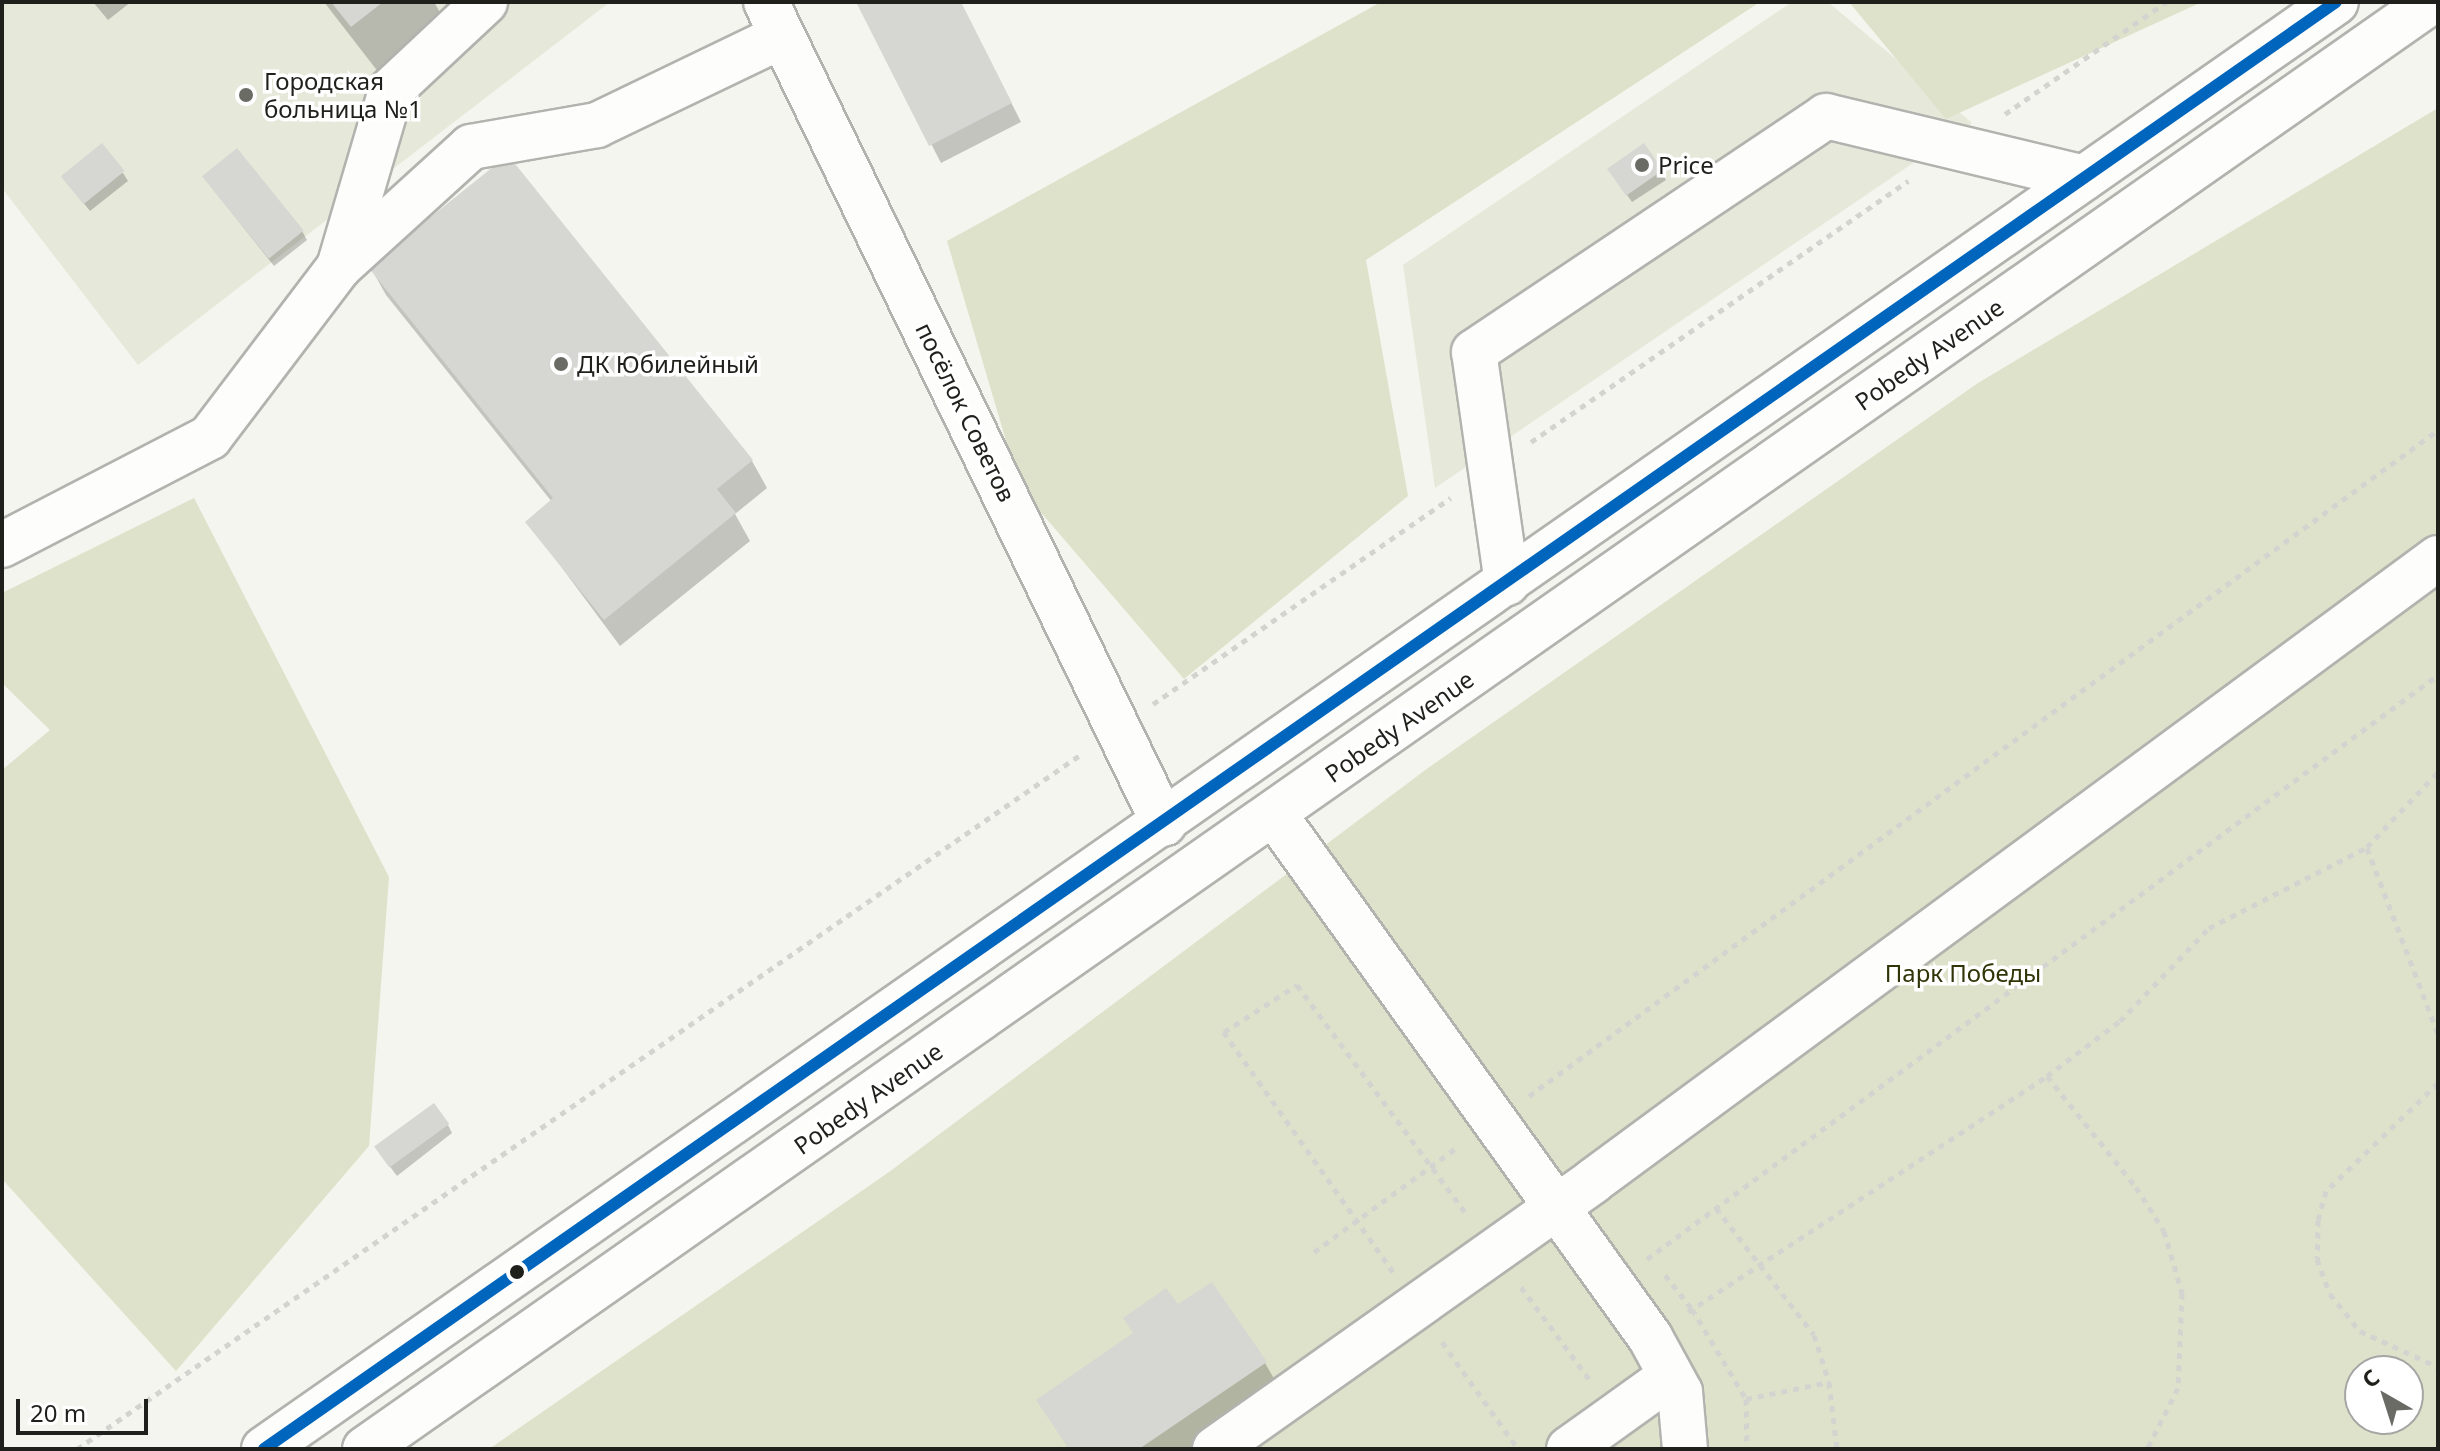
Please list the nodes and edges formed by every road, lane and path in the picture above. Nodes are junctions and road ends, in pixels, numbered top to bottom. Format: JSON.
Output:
{"nodes":[{"id":1,"x":485,"y":2,"type":"edge"},
{"id":2,"x":2336,"y":2,"type":"edge"},
{"id":3,"x":2431,"y":2,"type":"edge"},
{"id":4,"x":774,"y":19,"type":"edge"},
{"id":5,"x":2084,"y":178,"type":"junction"},
{"id":6,"x":339,"y":267,"type":"junction"},
{"id":7,"x":2438,"y":430,"type":"edge"},
{"id":8,"x":2,"y":545,"type":"edge"},
{"id":9,"x":2438,"y":558,"type":"edge"},
{"id":10,"x":1507,"y":583,"type":"junction"},
{"id":11,"x":2438,"y":675,"type":"edge"},
{"id":12,"x":2438,"y":772,"type":"edge"},
{"id":13,"x":2431,"y":778,"type":"junction"},
{"id":14,"x":2438,"y":785,"type":"edge"},
{"id":15,"x":1274,"y":814,"type":"junction"},
{"id":16,"x":1164,"y":824,"type":"junction"},
{"id":17,"x":2367,"y":847,"type":"junction"},
{"id":18,"x":2438,"y":1034,"type":"edge"},
{"id":19,"x":2047,"y":1076,"type":"junction"},
{"id":20,"x":2438,"y":1083,"type":"edge"},
{"id":21,"x":1495,"y":1120,"type":"junction"},
{"id":22,"x":1431,"y":1167,"type":"junction"},
{"id":23,"x":1559,"y":1206,"type":"junction"},
{"id":24,"x":1716,"y":1208,"type":"junction"},
{"id":25,"x":1357,"y":1221,"type":"junction"},
{"id":26,"x":1494,"y":1251,"type":"junction"},
{"id":27,"x":1314,"y":1252,"type":"dead end"},
{"id":28,"x":1760,"y":1264,"type":"junction"},
{"id":29,"x":1615,"y":1283,"type":"junction"},
{"id":30,"x":1417,"y":1306,"type":"junction"},
{"id":31,"x":1650,"y":1337,"type":"junction"},
{"id":32,"x":2438,"y":1367,"type":"edge"},
{"id":33,"x":1671,"y":1376,"type":"junction"},
{"id":34,"x":1829,"y":1382,"type":"junction"},
{"id":35,"x":1746,"y":1399,"type":"dead end"},
{"id":36,"x":1616,"y":1416,"type":"junction"},
{"id":37,"x":264,"y":1449,"type":"edge"},
{"id":38,"x":365,"y":1449,"type":"edge"},
{"id":39,"x":1215,"y":1449,"type":"edge"},
{"id":40,"x":1518,"y":1449,"type":"edge"},
{"id":41,"x":1569,"y":1449,"type":"edge"},
{"id":42,"x":1685,"y":1449,"type":"edge"},
{"id":43,"x":1837,"y":1449,"type":"edge"},
{"id":44,"x":2147,"y":1449,"type":"edge"}],
"edges":[{"from":1,"to":6,"type":"main road"},
{"from":2,"to":5,"type":"main road"},
{"from":3,"to":15,"type":"main road","name":"Pobedy Avenue"},
{"from":4,"to":6,"type":"main road"},
{"from":4,"to":16,"type":"main road","name":"посёлок Советов"},
{"from":5,"to":10,"type":"main road"},
{"from":5,"to":10,"type":"main road"},
{"from":6,"to":8,"type":"main road"},
{"from":7,"to":21,"type":"path"},
{"from":9,"to":23,"type":"main road"},
{"from":10,"to":16,"type":"main road"},
{"from":11,"to":24,"type":"path"},
{"from":12,"to":13,"type":"path"},
{"from":13,"to":14,"type":"path"},
{"from":13,"to":17,"type":"path"},
{"from":15,"to":21,"type":"main road"},
{"from":15,"to":38,"type":"main road","name":"Pobedy Avenue"},
{"from":16,"to":37,"type":"main road"},
{"from":17,"to":18,"type":"path"},
{"from":17,"to":19,"type":"path"},
{"from":19,"to":28,"type":"path"},
{"from":19,"to":44,"type":"path"},
{"from":20,"to":32,"type":"path"},
{"from":21,"to":22,"type":"path"},
{"from":21,"to":23,"type":"main road"},
{"from":22,"to":25,"type":"path"},
{"from":22,"to":25,"type":"path"},
{"from":22,"to":26,"type":"path"},
{"from":23,"to":26,"type":"main road"},
{"from":23,"to":29,"type":"main road"},
{"from":24,"to":28,"type":"path"},
{"from":24,"to":29,"type":"path"},
{"from":25,"to":27,"type":"path"},
{"from":25,"to":30,"type":"path"},
{"from":26,"to":30,"type":"main road"},
{"from":26,"to":36,"type":"path"},
{"from":28,"to":31,"type":"path"},
{"from":28,"to":34,"type":"path"},
{"from":29,"to":31,"type":"main road"},
{"from":30,"to":39,"type":"main road"},
{"from":30,"to":40,"type":"path"},
{"from":31,"to":33,"type":"main road"},
{"from":33,"to":36,"type":"main road"},
{"from":33,"to":42,"type":"main road"},
{"from":34,"to":35,"type":"path"},
{"from":34,"to":43,"type":"path"},
{"from":36,"to":41,"type":"main road"}]}
